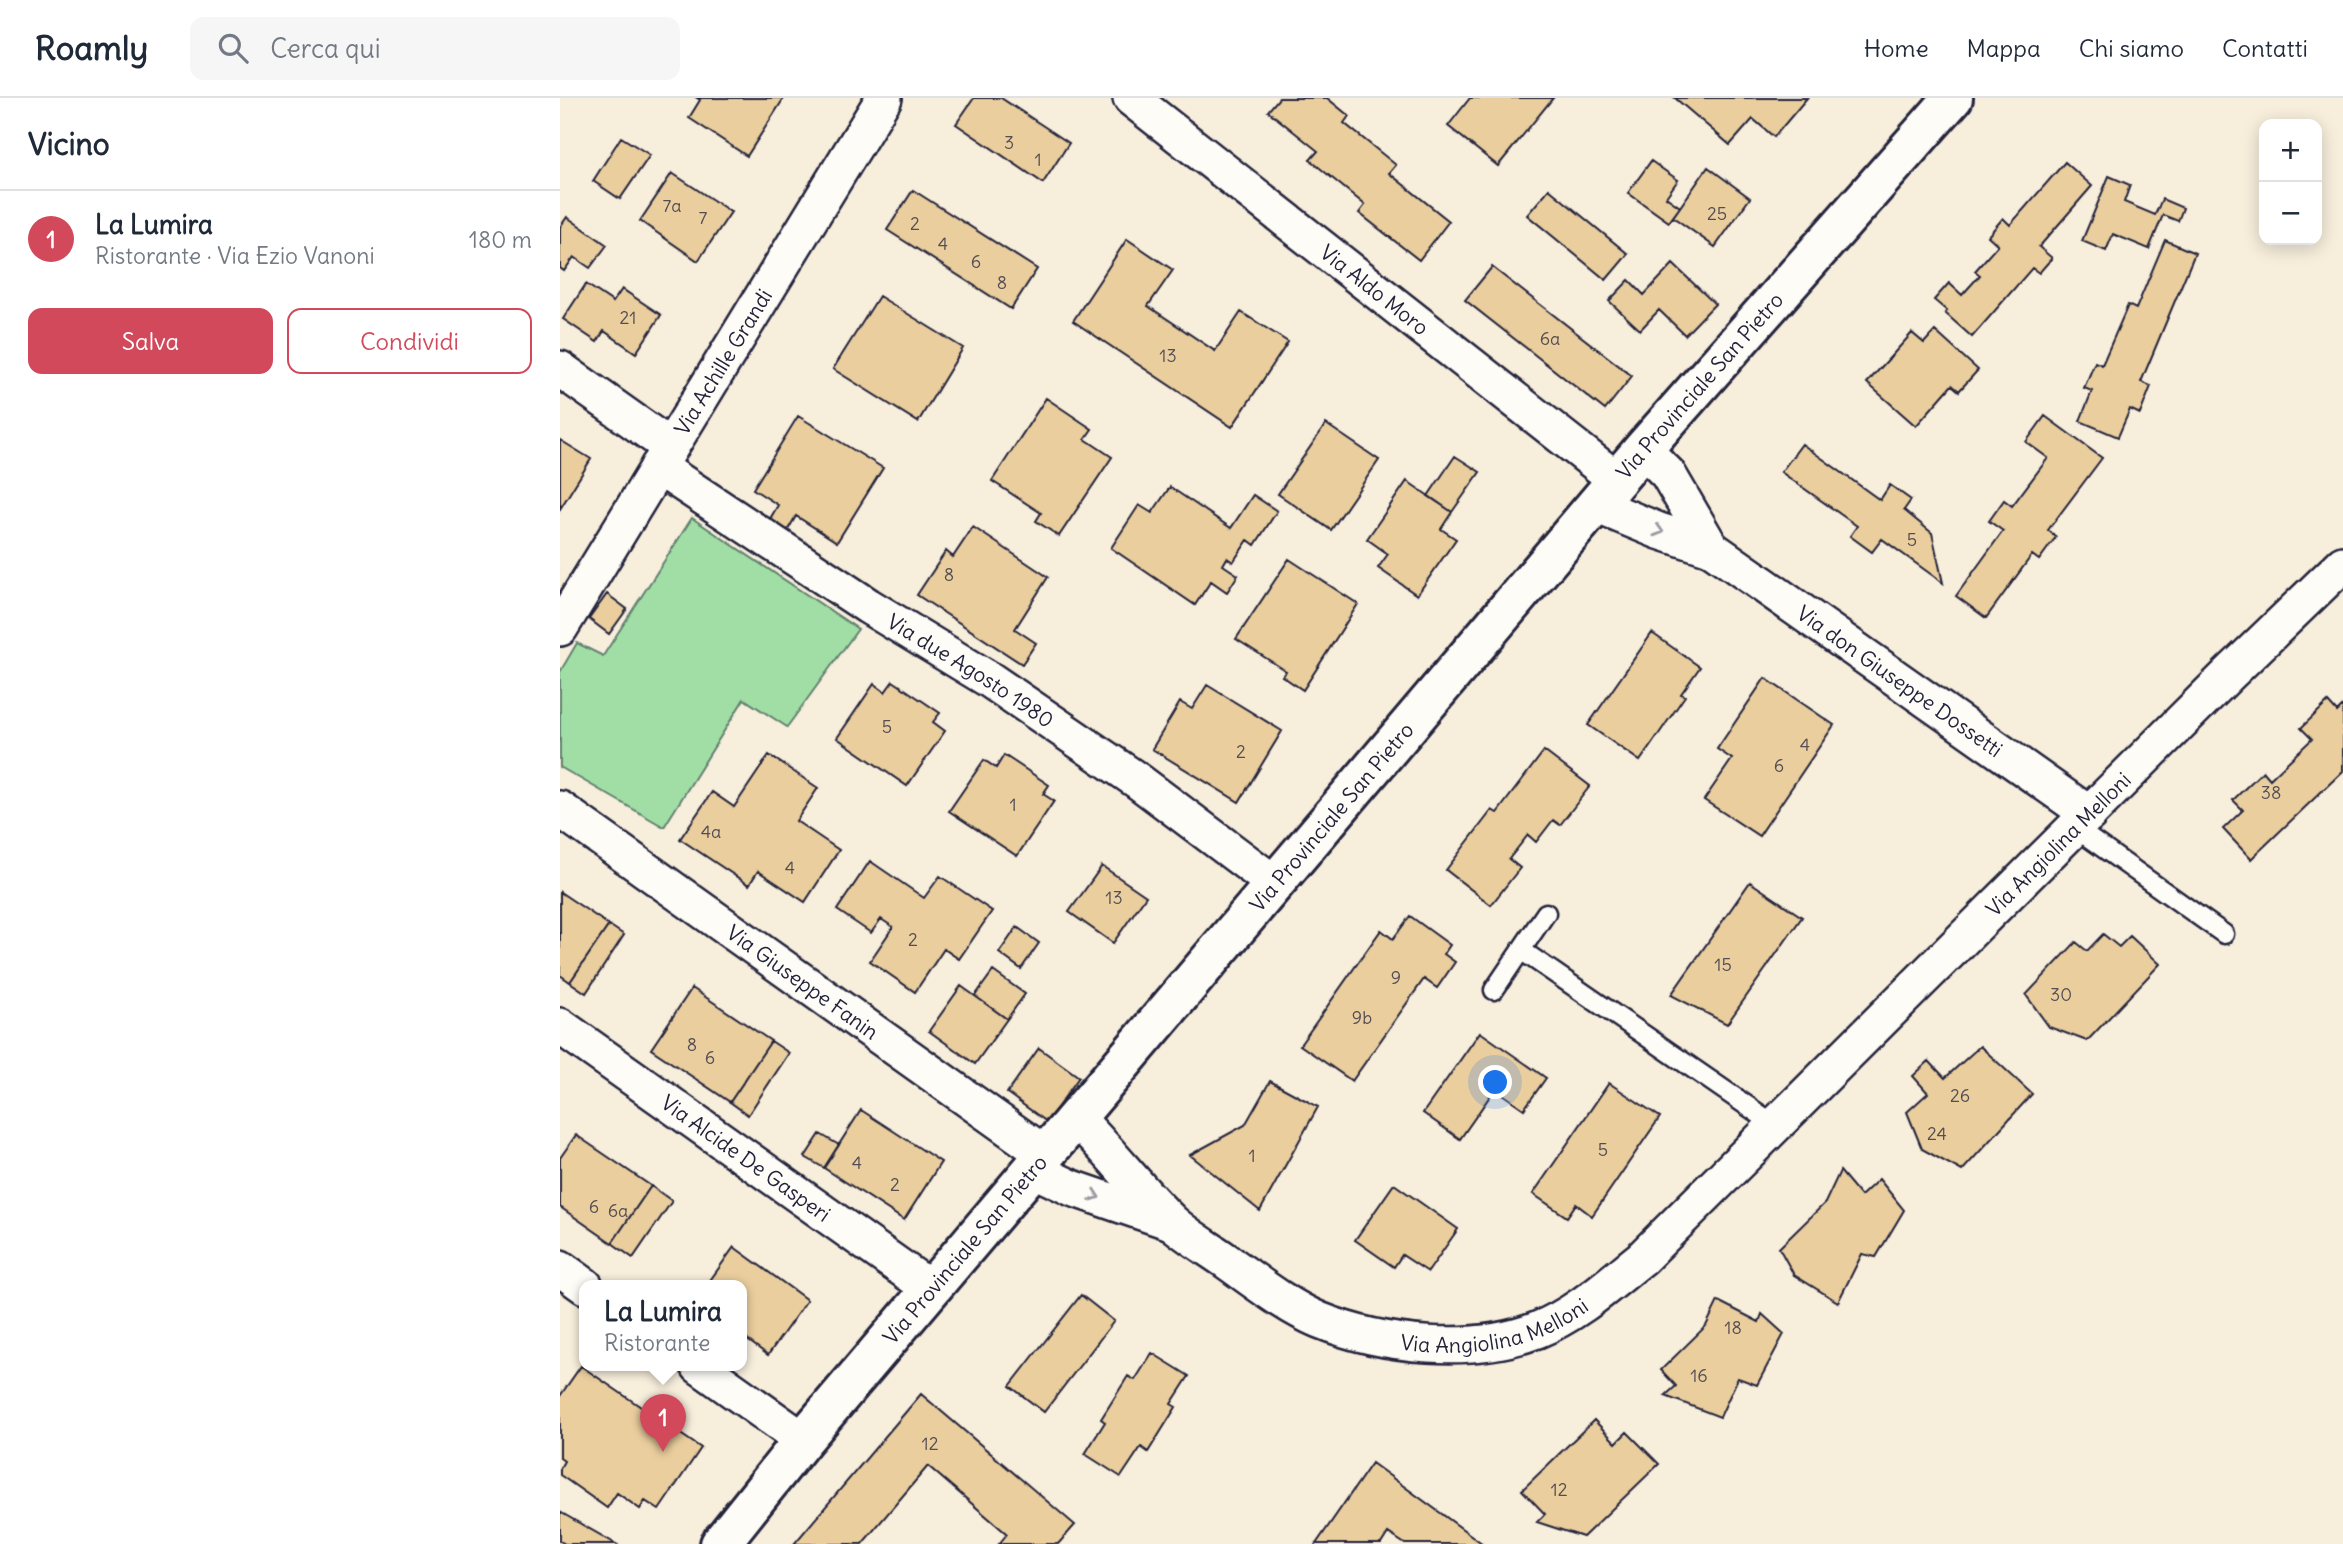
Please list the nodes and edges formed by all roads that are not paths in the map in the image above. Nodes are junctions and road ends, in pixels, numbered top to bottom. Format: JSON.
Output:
{"nodes":[{"id":1,"x":884,"y":98,"type":"edge"},
{"id":2,"x":1131,"y":98,"type":"edge"},
{"id":3,"x":1953,"y":98,"type":"edge"},
{"id":4,"x":560,"y":369,"type":"edge"},
{"id":5,"x":1643,"y":449,"type":"junction"},
{"id":6,"x":664,"y":457,"type":"junction"},
{"id":7,"x":1606,"y":493,"type":"junction"},
{"id":8,"x":1712,"y":548,"type":"junction"},
{"id":9,"x":2343,"y":564,"type":"edge"},
{"id":10,"x":560,"y":628,"type":"edge"},
{"id":11,"x":560,"y":808,"type":"edge"},
{"id":12,"x":2082,"y":821,"type":"junction"},
{"id":13,"x":1275,"y":884,"type":"junction"},
{"id":14,"x":1546,"y":913,"type":"dead end"},
{"id":15,"x":2224,"y":934,"type":"dead end"},
{"id":16,"x":1521,"y":950,"type":"junction"},
{"id":17,"x":1494,"y":990,"type":"dead end"},
{"id":18,"x":560,"y":1026,"type":"edge"},
{"id":19,"x":1076,"y":1118,"type":"junction"},
{"id":20,"x":1775,"y":1125,"type":"junction"},
{"id":21,"x":1039,"y":1162,"type":"junction"},
{"id":22,"x":1174,"y":1224,"type":"junction"},
{"id":23,"x":560,"y":1268,"type":"edge"},
{"id":24,"x":579,"y":1282,"type":"edge"},
{"id":25,"x":931,"y":1289,"type":"junction"},
{"id":26,"x":706,"y":1371,"type":"edge"},
{"id":27,"x":803,"y":1440,"type":"junction"},
{"id":28,"x":720,"y":1544,"type":"edge"}],
"edges":[{"from":1,"to":6,"type":"street","name":"Via Achille Grandi"},
{"from":2,"to":7,"type":"street","name":"Via Aldo Moro"},
{"from":3,"to":5,"type":"main road","name":"Via Provinciale San Pietro"},
{"from":4,"to":6,"type":"street","name":"Via due Agosto 1980"},
{"from":5,"to":7,"type":"main road","name":"Via Provinciale San Pietro"},
{"from":5,"to":8,"type":"street","name":"Via don Giuseppe Dossetti"},
{"from":6,"to":10,"type":"street","name":"Via Achille Grandi"},
{"from":6,"to":13,"type":"street","name":"Via due Agosto 1980"},
{"from":7,"to":8,"type":"street","name":"Via don Giuseppe Dossetti","one_way":true},
{"from":7,"to":13,"type":"main road","name":"Via Provinciale San Pietro"},
{"from":8,"to":12,"type":"street","name":"Via don Giuseppe Dossetti"},
{"from":9,"to":12,"type":"street","name":"Via Angiolina Melloni"},
{"from":11,"to":21,"type":"street","name":"Via Giuseppe Fanin"},
{"from":12,"to":15,"type":"lane"},
{"from":12,"to":20,"type":"street","name":"Via Angiolina Melloni"},
{"from":13,"to":19,"type":"main road","name":"Via Provinciale San Pietro"},
{"from":14,"to":16,"type":"lane"},
{"from":16,"to":17,"type":"lane"},
{"from":16,"to":20,"type":"lane"},
{"from":18,"to":25,"type":"street","name":"Via Alcide De Gasperi"},
{"from":19,"to":21,"type":"main road","name":"Via Provinciale San Pietro"},
{"from":19,"to":22,"type":"street","name":"Via Angiolina Melloni"},
{"from":20,"to":22,"type":"street","name":"Via Angiolina Melloni"},
{"from":21,"to":22,"type":"street","name":"Via Angiolina Melloni","one_way":true},
{"from":21,"to":25,"type":"main road","name":"Via Provinciale San Pietro"},
{"from":23,"to":24,"type":"street"},
{"from":25,"to":27,"type":"main road","name":"Via Provinciale San Pietro"},
{"from":26,"to":27,"type":"street"},
{"from":27,"to":28,"type":"main road","name":"Via Provinciale San Pietro"}]}
